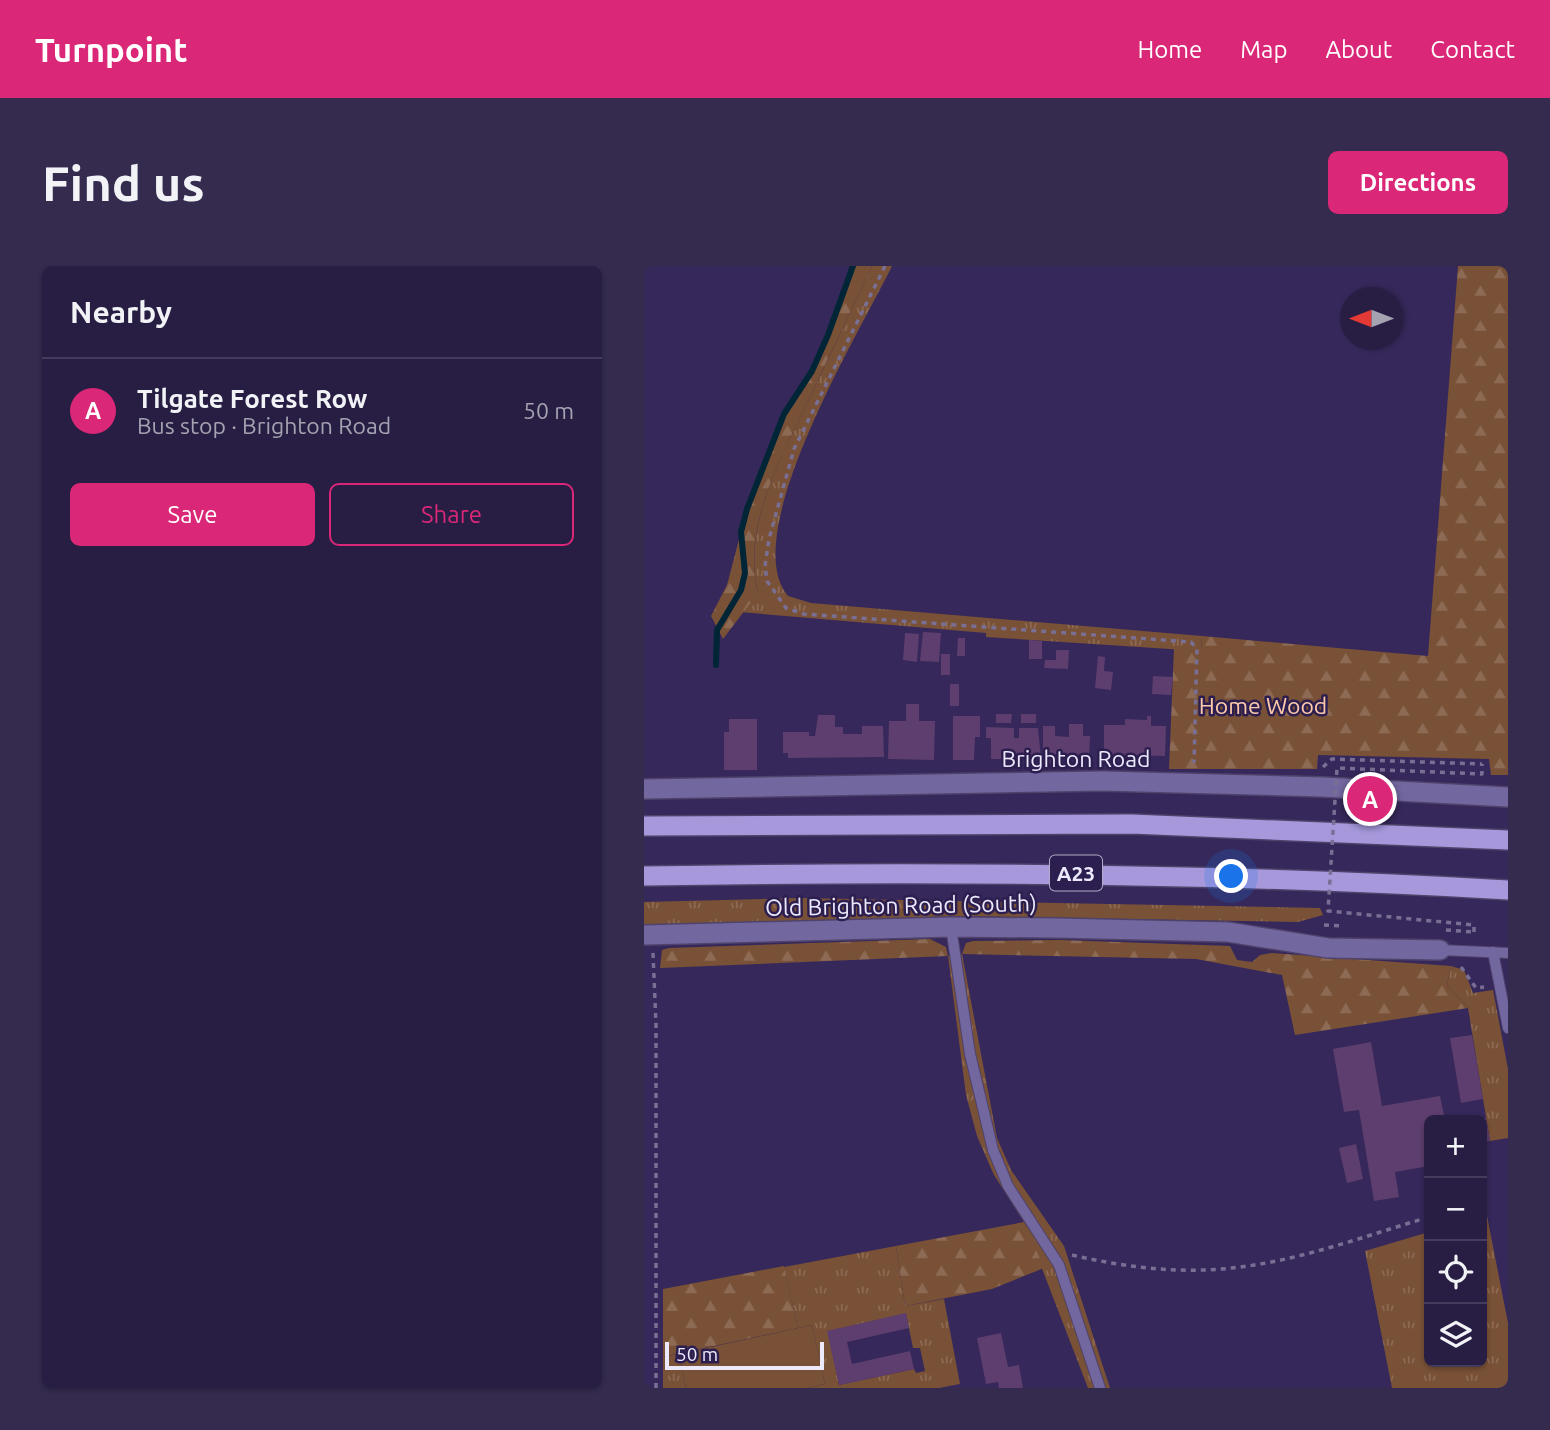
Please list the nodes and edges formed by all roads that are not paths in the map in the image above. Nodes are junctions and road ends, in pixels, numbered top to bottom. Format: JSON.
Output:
{"nodes":[{"id":1,"x":644,"y":789,"type":"edge"},
{"id":2,"x":1508,"y":797,"type":"edge"},
{"id":3,"x":644,"y":825,"type":"edge"},
{"id":4,"x":1508,"y":840,"type":"edge"},
{"id":5,"x":644,"y":876,"type":"edge"},
{"id":6,"x":1508,"y":890,"type":"edge"},
{"id":7,"x":951,"y":927,"type":"junction"},
{"id":8,"x":649,"y":935,"type":"edge"},
{"id":9,"x":1440,"y":950,"type":"joint"},
{"id":10,"x":1493,"y":953,"type":"junction"},
{"id":11,"x":1508,"y":953,"type":"edge"},
{"id":12,"x":1508,"y":1028,"type":"edge"},
{"id":13,"x":1100,"y":1388,"type":"edge"}],
"edges":[{"from":1,"to":2,"type":"street","name":"Brighton Road"},
{"from":3,"to":4,"type":"highway","number":"A23"},
{"from":5,"to":6,"type":"highway","number":"A23"},
{"from":7,"to":8,"type":"street","name":"Old Brighton Road (South)"},
{"from":7,"to":9,"type":"street","name":"Old Brighton Road (South)"},
{"from":7,"to":13,"type":"lane"},
{"from":9,"to":10,"type":"lane","name":"Old Brighton Road (South)"},
{"from":10,"to":11,"type":"lane","name":"Old Brighton Road (South)"},
{"from":10,"to":12,"type":"lane"}]}
